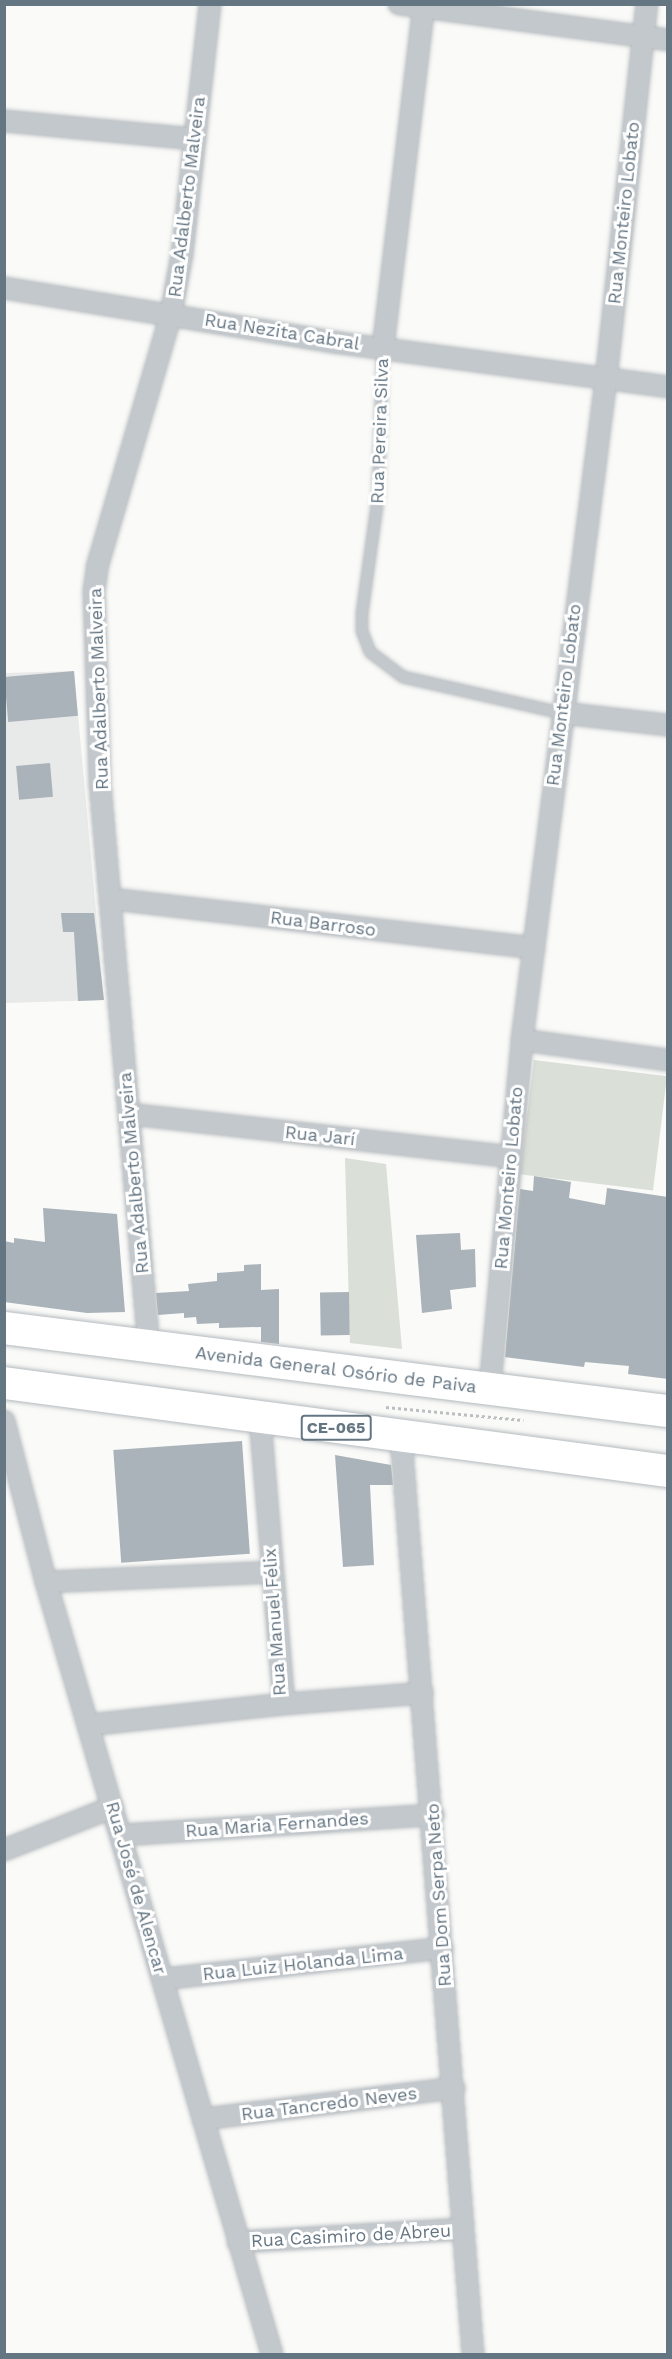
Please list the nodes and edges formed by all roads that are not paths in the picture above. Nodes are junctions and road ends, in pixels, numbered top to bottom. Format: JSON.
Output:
{"nodes":[{"id":1,"x":210,"y":4,"type":"edge"},
{"id":2,"x":399,"y":4,"type":"edge"},
{"id":3,"x":646,"y":4,"type":"edge"},
{"id":4,"x":424,"y":6,"type":"edge"},
{"id":5,"x":643,"y":36,"type":"junction"},
{"id":6,"x":668,"y":40,"type":"edge"},
{"id":7,"x":4,"y":121,"type":"edge"},
{"id":8,"x":195,"y":139,"type":"junction"},
{"id":9,"x":4,"y":288,"type":"edge"},
{"id":10,"x":171,"y":314,"type":"junction"},
{"id":11,"x":384,"y":348,"type":"junction"},
{"id":12,"x":606,"y":380,"type":"junction"},
{"id":13,"x":668,"y":387,"type":"edge"},
{"id":14,"x":561,"y":713,"type":"junction"},
{"id":15,"x":668,"y":725,"type":"edge"},
{"id":16,"x":112,"y":899,"type":"junction"},
{"id":17,"x":534,"y":948,"type":"junction"},
{"id":18,"x":522,"y":1040,"type":"junction"},
{"id":19,"x":668,"y":1060,"type":"edge"},
{"id":20,"x":129,"y":1114,"type":"junction"},
{"id":21,"x":510,"y":1157,"type":"junction"},
{"id":22,"x":4,"y":1328,"type":"edge"},
{"id":23,"x":149,"y":1348,"type":"junction"},
{"id":24,"x":4,"y":1383,"type":"edge"},
{"id":25,"x":490,"y":1387,"type":"junction"},
{"id":26,"x":668,"y":1411,"type":"edge"},
{"id":27,"x":260,"y":1418,"type":"junction"},
{"id":28,"x":4,"y":1421,"type":"edge"},
{"id":29,"x":401,"y":1437,"type":"junction"},
{"id":30,"x":668,"y":1471,"type":"edge"},
{"id":31,"x":271,"y":1572,"type":"junction"},
{"id":32,"x":46,"y":1582,"type":"junction"},
{"id":33,"x":423,"y":1693,"type":"junction"},
{"id":34,"x":284,"y":1704,"type":"junction"},
{"id":35,"x":88,"y":1725,"type":"junction"},
{"id":36,"x":113,"y":1807,"type":"junction"},
{"id":37,"x":433,"y":1815,"type":"junction"},
{"id":38,"x":122,"y":1835,"type":"junction"},
{"id":39,"x":4,"y":1850,"type":"edge"},
{"id":40,"x":442,"y":1948,"type":"junction"},
{"id":41,"x":163,"y":1979,"type":"junction"},
{"id":42,"x":454,"y":2088,"type":"junction"},
{"id":43,"x":203,"y":2119,"type":"junction"},
{"id":44,"x":463,"y":2229,"type":"junction"},
{"id":45,"x":238,"y":2242,"type":"junction"},
{"id":46,"x":273,"y":2355,"type":"edge"},
{"id":47,"x":473,"y":2355,"type":"edge"}],
"edges":[{"from":1,"to":8,"type":"street","name":"Rua Adalberto Malveira"},
{"from":2,"to":4,"type":"street"},
{"from":3,"to":5,"type":"street","name":"Rua Monteiro Lobato"},
{"from":4,"to":5,"type":"street"},
{"from":4,"to":11,"type":"street","name":"Rua Pereira Silva"},
{"from":5,"to":6,"type":"street"},
{"from":5,"to":12,"type":"street","name":"Rua Monteiro Lobato"},
{"from":7,"to":8,"type":"street"},
{"from":8,"to":10,"type":"street","name":"Rua Adalberto Malveira"},
{"from":9,"to":10,"type":"street","name":"Rua Nezita Cabral"},
{"from":10,"to":11,"type":"street","name":"Rua Nezita Cabral"},
{"from":10,"to":16,"type":"street","name":"Rua Adalberto Malveira"},
{"from":11,"to":12,"type":"street","name":"Rua Nezita Cabral"},
{"from":11,"to":14,"type":"lane","name":"Rua Pereira Silva"},
{"from":12,"to":13,"type":"street","name":"Rua Nezita Cabral"},
{"from":12,"to":14,"type":"street","name":"Rua Monteiro Lobato"},
{"from":14,"to":15,"type":"street"},
{"from":14,"to":17,"type":"street","name":"Rua Monteiro Lobato"},
{"from":16,"to":17,"type":"street","name":"Rua Barroso"},
{"from":16,"to":20,"type":"street","name":"Rua Adalberto Malveira"},
{"from":17,"to":18,"type":"street","name":"Rua Monteiro Lobato"},
{"from":18,"to":19,"type":"street"},
{"from":18,"to":21,"type":"street","name":"Rua Monteiro Lobato"},
{"from":20,"to":21,"type":"street","name":"Rua Jarí"},
{"from":20,"to":23,"type":"street","name":"Rua Adalberto Malveira"},
{"from":21,"to":25,"type":"street","name":"Rua Monteiro Lobato"},
{"from":22,"to":23,"type":"main road","name":"Avenida General Osório de Paiva"},
{"from":23,"to":25,"type":"main road","name":"Avenida General Osório de Paiva"},
{"from":24,"to":27,"type":"main road","number":"CE-065"},
{"from":25,"to":26,"type":"main road","name":"Avenida General Osório de Paiva"},
{"from":27,"to":29,"type":"main road","number":"CE-065"},
{"from":27,"to":31,"type":"street","name":"Rua Manuel Félix"},
{"from":28,"to":32,"type":"street","name":"Rua José de Alencar"},
{"from":29,"to":30,"type":"main road","number":"CE-065"},
{"from":29,"to":33,"type":"street","name":"Rua Dom Serpa Neto"},
{"from":31,"to":32,"type":"street"},
{"from":31,"to":34,"type":"street","name":"Rua Manuel Félix"},
{"from":32,"to":35,"type":"street","name":"Rua José de Alencar"},
{"from":33,"to":34,"type":"street"},
{"from":33,"to":37,"type":"street","name":"Rua Dom Serpa Neto"},
{"from":34,"to":35,"type":"street","name":"Rua Manuel Félix"},
{"from":35,"to":36,"type":"street","name":"Rua José de Alencar"},
{"from":36,"to":38,"type":"street","name":"Rua José de Alencar"},
{"from":36,"to":39,"type":"street"},
{"from":37,"to":38,"type":"street","name":"Rua Maria Fernandes"},
{"from":37,"to":40,"type":"street","name":"Rua Dom Serpa Neto"},
{"from":38,"to":41,"type":"street","name":"Rua José de Alencar"},
{"from":40,"to":41,"type":"street","name":"Rua Luiz Holanda Lima"},
{"from":40,"to":42,"type":"street","name":"Rua Dom Serpa Neto"},
{"from":41,"to":43,"type":"street","name":"Rua José de Alencar"},
{"from":42,"to":43,"type":"street","name":"Rua Tancredo Neves"},
{"from":42,"to":44,"type":"street","name":"Rua Dom Serpa Neto"},
{"from":43,"to":45,"type":"street","name":"Rua José de Alencar"},
{"from":44,"to":45,"type":"street","name":"Rua Casimiro de Abreu"},
{"from":44,"to":47,"type":"street","name":"Rua Dom Serpa Neto"},
{"from":45,"to":46,"type":"street","name":"Rua José de Alencar"}]}
